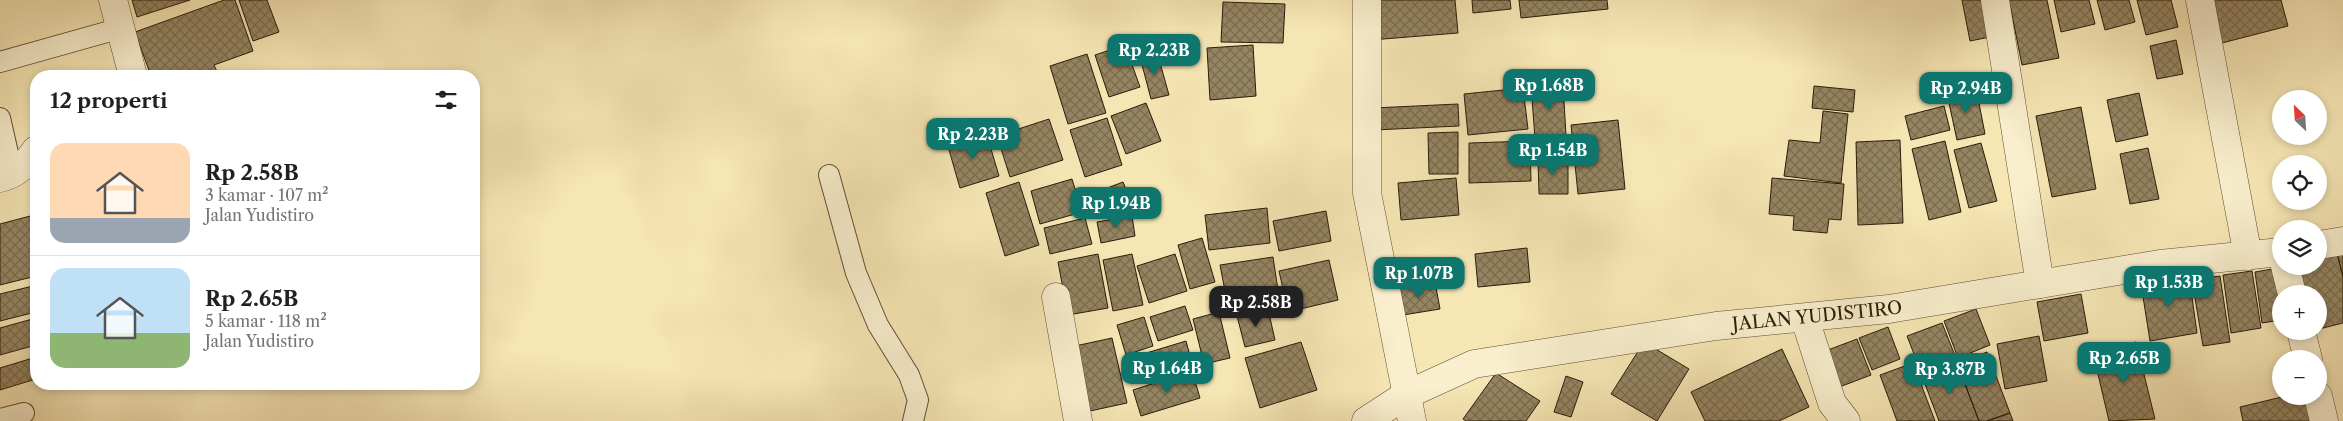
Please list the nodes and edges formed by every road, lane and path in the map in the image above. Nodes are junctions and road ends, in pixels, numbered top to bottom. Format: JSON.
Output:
{"nodes":[{"id":1,"x":113,"y":0,"type":"edge"},
{"id":2,"x":1367,"y":0,"type":"edge"},
{"id":3,"x":1995,"y":0,"type":"edge"},
{"id":4,"x":2200,"y":0,"type":"edge"},
{"id":5,"x":121,"y":28,"type":"junction"},
{"id":6,"x":0,"y":62,"type":"edge"},
{"id":7,"x":132,"y":70,"type":"edge"},
{"id":8,"x":0,"y":118,"type":"edge"},
{"id":9,"x":30,"y":159,"type":"edge"},
{"id":10,"x":829,"y":175,"type":"dead end"},
{"id":11,"x":7,"y":176,"type":"edge"},
{"id":12,"x":2343,"y":241,"type":"edge"},
{"id":13,"x":2327,"y":244,"type":"edge"},
{"id":14,"x":2272,"y":253,"type":"edge"},
{"id":15,"x":2248,"y":256,"type":"junction"},
{"id":16,"x":2040,"y":284,"type":"junction"},
{"id":17,"x":1056,"y":297,"type":"dead end"},
{"id":18,"x":1805,"y":318,"type":"junction"},
{"id":19,"x":1406,"y":395,"type":"junction"},
{"id":20,"x":2320,"y":405,"type":"edge"},
{"id":21,"x":24,"y":413,"type":"dead end"},
{"id":22,"x":0,"y":419,"type":"edge"},
{"id":23,"x":913,"y":421,"type":"edge"},
{"id":24,"x":1078,"y":421,"type":"edge"},
{"id":25,"x":1366,"y":421,"type":"edge"},
{"id":26,"x":1412,"y":421,"type":"edge"},
{"id":27,"x":1846,"y":421,"type":"edge"},
{"id":28,"x":2324,"y":421,"type":"edge"}],
"edges":[{"from":1,"to":5,"type":"street"},
{"from":2,"to":19,"type":"street"},
{"from":3,"to":16,"type":"street"},
{"from":4,"to":15,"type":"street"},
{"from":5,"to":6,"type":"lane"},
{"from":5,"to":7,"type":"street"},
{"from":8,"to":11,"type":"lane"},
{"from":9,"to":11,"type":"street"},
{"from":10,"to":23,"type":"lane"},
{"from":12,"to":13,"type":"street"},
{"from":14,"to":15,"type":"street","name":"JALAN YUDISTIRO"},
{"from":15,"to":16,"type":"street","name":"JALAN YUDISTIRO"},
{"from":16,"to":18,"type":"street","name":"JALAN YUDISTIRO"},
{"from":17,"to":24,"type":"street"},
{"from":18,"to":19,"type":"street","name":"JALAN YUDISTIRO"},
{"from":18,"to":27,"type":"street"},
{"from":19,"to":25,"type":"street","name":"JALAN YUDISTIRO"},
{"from":19,"to":26,"type":"street"},
{"from":20,"to":28,"type":"street"},
{"from":21,"to":22,"type":"lane"}]}
